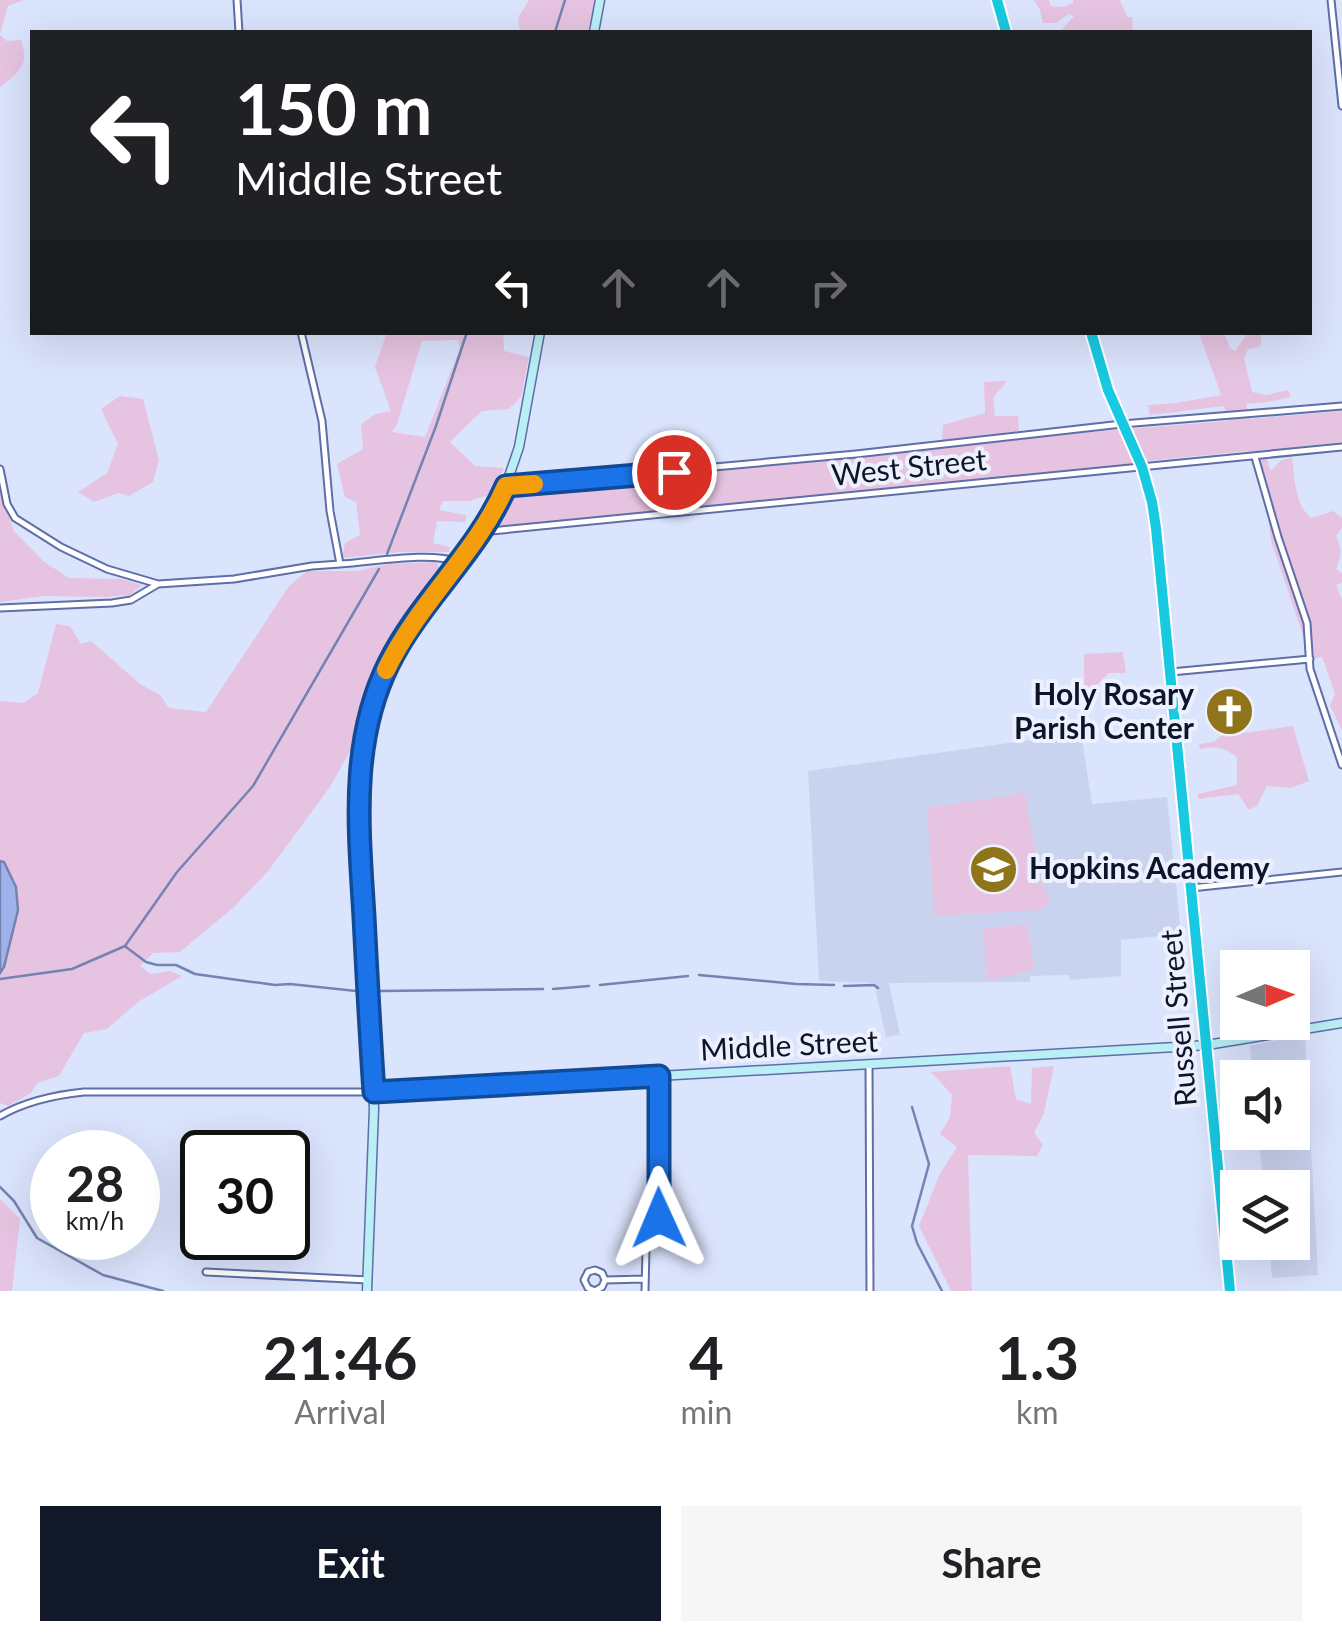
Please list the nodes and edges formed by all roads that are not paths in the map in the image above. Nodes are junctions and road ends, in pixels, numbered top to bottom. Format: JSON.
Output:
{"nodes":[{"id":1,"x":236,"y":0,"type":"edge"},
{"id":2,"x":600,"y":0,"type":"edge"},
{"id":3,"x":997,"y":0,"type":"edge"},
{"id":4,"x":1331,"y":0,"type":"edge"},
{"id":5,"x":240,"y":30,"type":"edge"},
{"id":6,"x":594,"y":30,"type":"edge"},
{"id":7,"x":1005,"y":30,"type":"edge"},
{"id":8,"x":1342,"y":106,"type":"edge"},
{"id":9,"x":302,"y":335,"type":"edge"},
{"id":10,"x":539,"y":335,"type":"edge"},
{"id":11,"x":1091,"y":335,"type":"edge"},
{"id":12,"x":1342,"y":406,"type":"edge"},
{"id":13,"x":1122,"y":424,"type":"junction"},
{"id":14,"x":1342,"y":447,"type":"edge"},
{"id":15,"x":1255,"y":456,"type":"junction"},
{"id":16,"x":1142,"y":467,"type":"junction"},
{"id":17,"x":0,"y":469,"type":"edge"},
{"id":18,"x":506,"y":486,"type":"junction"},
{"id":19,"x":480,"y":532,"type":"junction"},
{"id":20,"x":461,"y":562,"type":"junction"},
{"id":21,"x":340,"y":564,"type":"junction"},
{"id":22,"x":158,"y":584,"type":"junction"},
{"id":23,"x":0,"y":608,"type":"edge"},
{"id":24,"x":1310,"y":659,"type":"junction"},
{"id":25,"x":1171,"y":672,"type":"junction"},
{"id":26,"x":1342,"y":765,"type":"edge"},
{"id":27,"x":1342,"y":872,"type":"edge"},
{"id":28,"x":1192,"y":888,"type":"junction"},
{"id":29,"x":1342,"y":1022,"type":"edge"},
{"id":30,"x":1208,"y":1045,"type":"junction"},
{"id":31,"x":869,"y":1064,"type":"junction"},
{"id":32,"x":659,"y":1076,"type":"junction"},
{"id":33,"x":374,"y":1092,"type":"junction"},
{"id":34,"x":0,"y":1116,"type":"edge"},
{"id":35,"x":206,"y":1272,"type":"dead end"},
{"id":36,"x":368,"y":1280,"type":"junction"},
{"id":37,"x":605,"y":1280,"type":"junction"},
{"id":38,"x":645,"y":1280,"type":"junction"},
{"id":39,"x":367,"y":1291,"type":"edge"},
{"id":40,"x":645,"y":1291,"type":"edge"},
{"id":41,"x":870,"y":1291,"type":"edge"},
{"id":42,"x":1230,"y":1291,"type":"edge"}],
"edges":[{"from":1,"to":5,"type":"street"},
{"from":2,"to":6,"type":"main road"},
{"from":3,"to":7,"type":"highway"},
{"from":4,"to":8,"type":"street"},
{"from":9,"to":21,"type":"street"},
{"from":10,"to":18,"type":"main road"},
{"from":11,"to":13,"type":"highway","name":"Russell Street"},
{"from":12,"to":13,"type":"street","name":"West Street"},
{"from":13,"to":16,"type":"highway","name":"Russell Street"},
{"from":13,"to":18,"type":"street","name":"West Street"},
{"from":14,"to":15,"type":"street","name":"West Street"},
{"from":15,"to":16,"type":"street","name":"West Street"},
{"from":15,"to":24,"type":"street"},
{"from":16,"to":19,"type":"street","name":"West Street"},
{"from":16,"to":25,"type":"highway","name":"Russell Street"},
{"from":17,"to":22,"type":"street"},
{"from":18,"to":19,"type":"main road"},
{"from":19,"to":20,"type":"main road"},
{"from":20,"to":21,"type":"street"},
{"from":20,"to":33,"type":"main road"},
{"from":21,"to":22,"type":"street"},
{"from":22,"to":23,"type":"street"},
{"from":24,"to":25,"type":"street"},
{"from":24,"to":26,"type":"street"},
{"from":25,"to":28,"type":"highway","name":"Russell Street"},
{"from":27,"to":28,"type":"street"},
{"from":28,"to":30,"type":"highway","name":"Russell Street"},
{"from":29,"to":30,"type":"main road","name":"Middle Street"},
{"from":30,"to":31,"type":"main road","name":"Middle Street"},
{"from":30,"to":42,"type":"highway","name":"Russell Street"},
{"from":31,"to":32,"type":"main road","name":"Middle Street"},
{"from":31,"to":41,"type":"street"},
{"from":32,"to":33,"type":"main road","name":"Middle Street"},
{"from":32,"to":38,"type":"street"},
{"from":33,"to":34,"type":"street","name":"Middle Street"},
{"from":33,"to":36,"type":"main road"},
{"from":35,"to":36,"type":"street"},
{"from":36,"to":39,"type":"main road"},
{"from":37,"to":37,"type":"street"},
{"from":37,"to":38,"type":"street"},
{"from":38,"to":40,"type":"street"}]}
